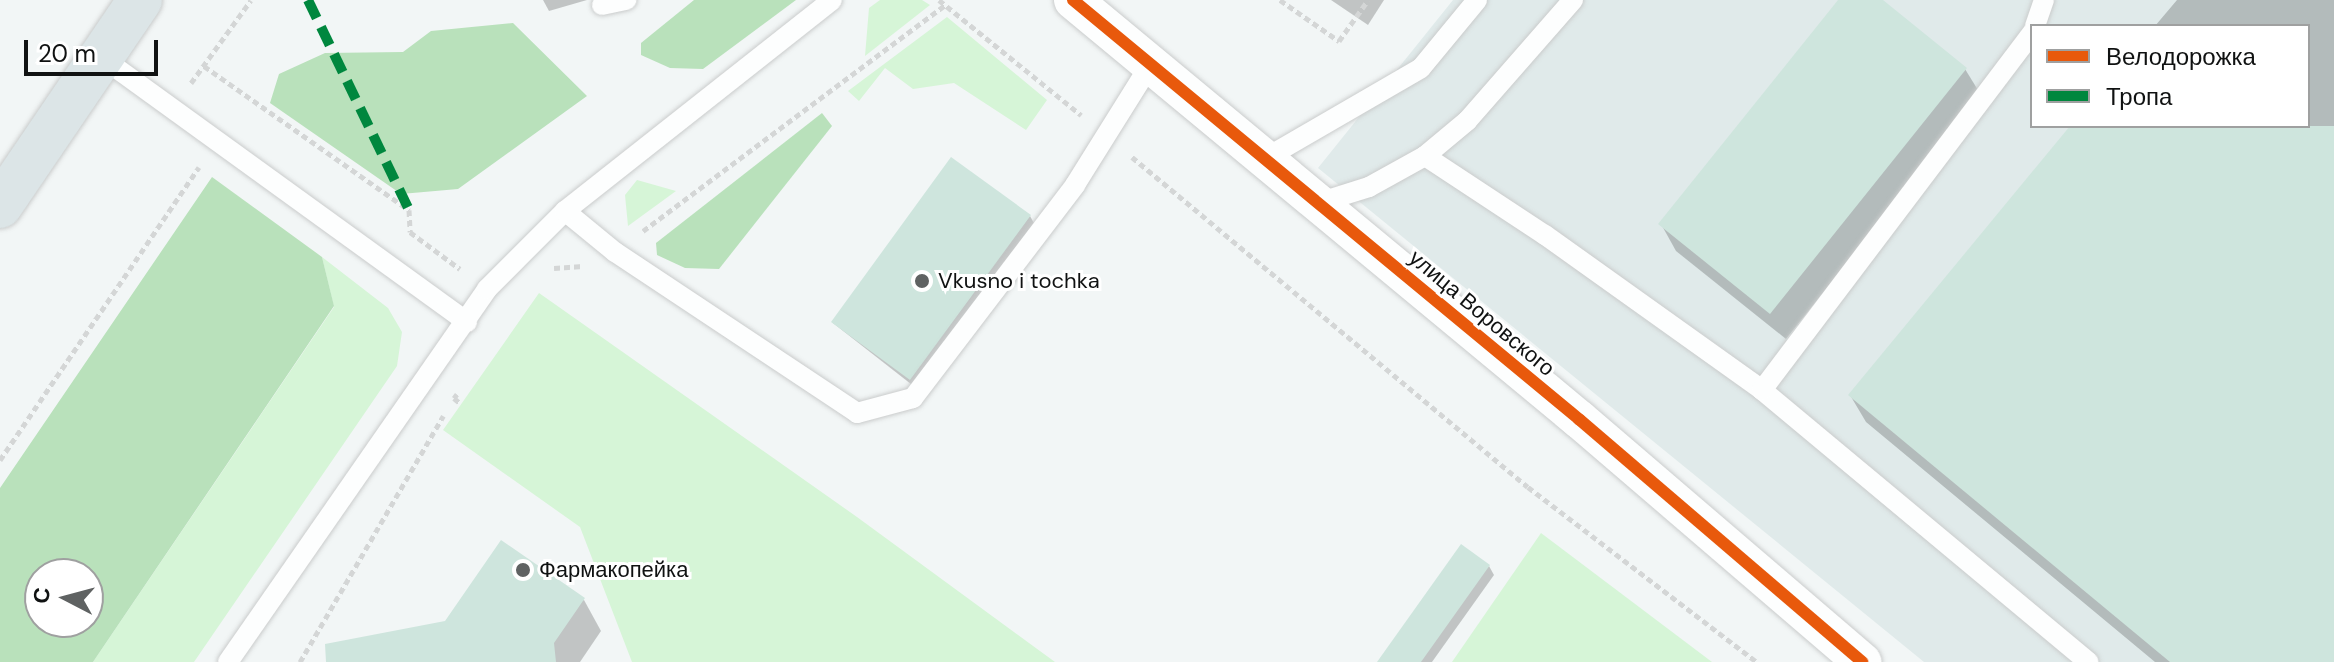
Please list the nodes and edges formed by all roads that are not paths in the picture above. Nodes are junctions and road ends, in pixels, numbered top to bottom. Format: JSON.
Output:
{"nodes":[{"id":1,"x":140,"y":0,"type":"edge"},
{"id":2,"x":626,"y":0,"type":"edge"},
{"id":3,"x":832,"y":0,"type":"edge"},
{"id":4,"x":1073,"y":0,"type":"edge"},
{"id":5,"x":1477,"y":0,"type":"edge"},
{"id":6,"x":1573,"y":0,"type":"edge"},
{"id":7,"x":2044,"y":0,"type":"edge"},
{"id":8,"x":602,"y":5,"type":"dead end"},
{"id":9,"x":2036,"y":24,"type":"edge"},
{"id":10,"x":2030,"y":36,"type":"edge"},
{"id":11,"x":101,"y":57,"type":"junction"},
{"id":12,"x":1150,"y":65,"type":"junction"},
{"id":13,"x":1425,"y":156,"type":"junction"},
{"id":14,"x":1266,"y":158,"type":"junction"},
{"id":15,"x":1318,"y":203,"type":"junction"},
{"id":16,"x":0,"y":206,"type":"edge"},
{"id":17,"x":565,"y":211,"type":"junction"},
{"id":18,"x":467,"y":322,"type":"junction"},
{"id":19,"x":1762,"y":390,"type":"junction"},
{"id":20,"x":228,"y":662,"type":"edge"},
{"id":21,"x":1862,"y":662,"type":"edge"},
{"id":22,"x":2088,"y":662,"type":"edge"}],
"edges":[{"from":1,"to":11,"type":"main road"},
{"from":2,"to":8,"type":"lane"},
{"from":3,"to":17,"type":"lane"},
{"from":4,"to":12,"type":"street","name":"улица Воровского"},
{"from":5,"to":14,"type":"lane"},
{"from":6,"to":13,"type":"lane"},
{"from":7,"to":9,"type":"lane"},
{"from":10,"to":19,"type":"lane"},
{"from":11,"to":16,"type":"main road"},
{"from":11,"to":18,"type":"lane"},
{"from":12,"to":14,"type":"street","name":"улица Воровского"},
{"from":12,"to":17,"type":"lane"},
{"from":13,"to":15,"type":"lane"},
{"from":13,"to":19,"type":"lane"},
{"from":14,"to":15,"type":"street","name":"улица Воровского"},
{"from":15,"to":21,"type":"street","name":"улица Воровского"},
{"from":17,"to":18,"type":"lane"},
{"from":18,"to":20,"type":"lane"},
{"from":19,"to":22,"type":"lane"}]}
